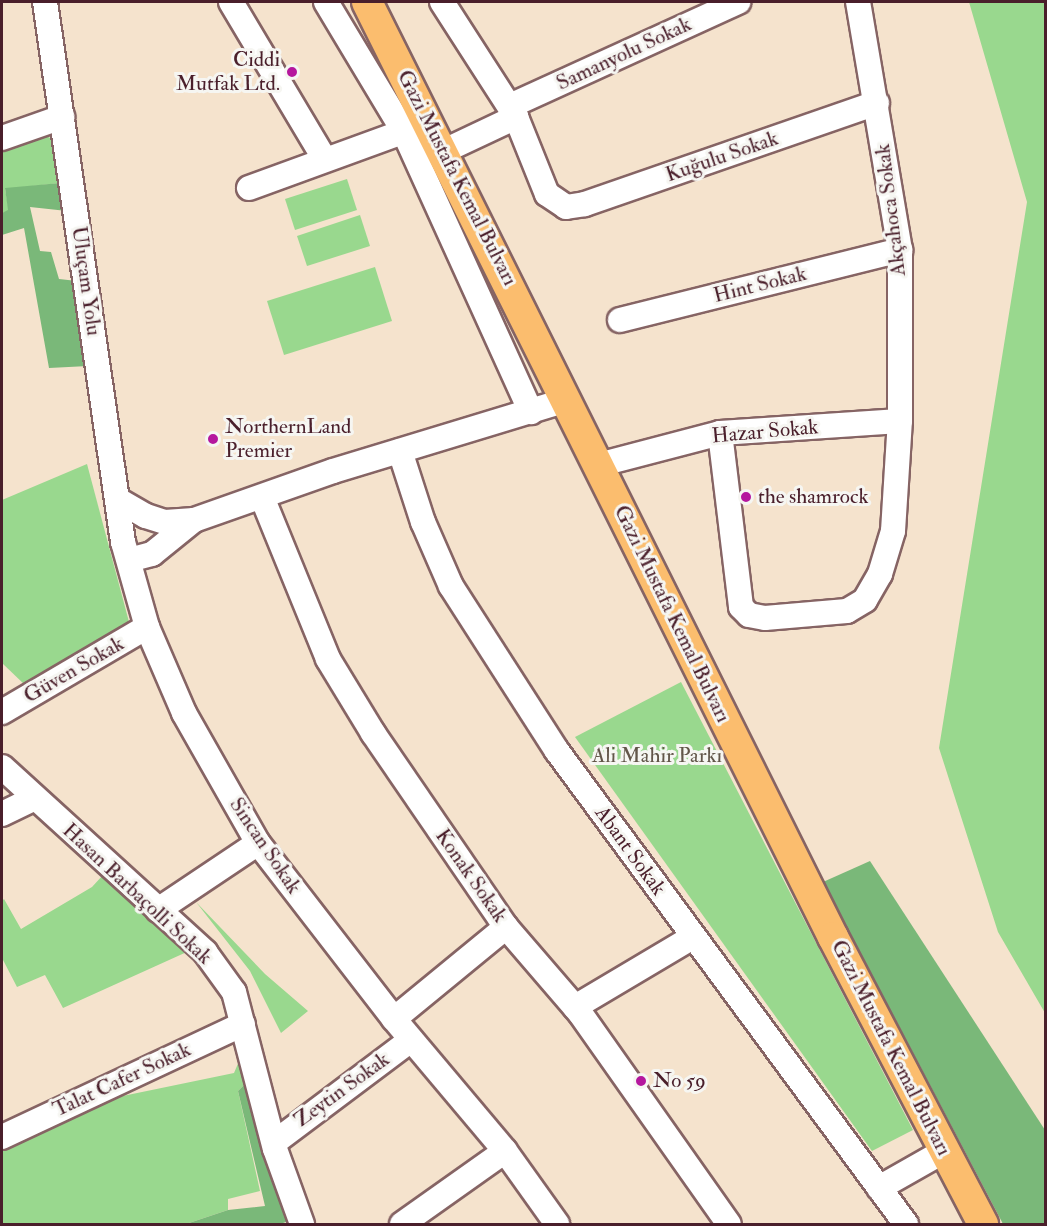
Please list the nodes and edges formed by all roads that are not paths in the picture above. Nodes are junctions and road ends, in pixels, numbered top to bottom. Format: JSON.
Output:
{"nodes":[{"id":1,"x":45,"y":2,"type":"edge"},
{"id":2,"x":231,"y":2,"type":"edge"},
{"id":3,"x":326,"y":2,"type":"edge"},
{"id":4,"x":367,"y":2,"type":"edge"},
{"id":5,"x":738,"y":2,"type":"edge"},
{"id":6,"x":858,"y":2,"type":"edge"},
{"id":7,"x":451,"y":5,"type":"edge"},
{"id":8,"x":877,"y":103,"type":"junction"},
{"id":9,"x":513,"y":112,"type":"junction"},
{"id":10,"x":62,"y":117,"type":"junction"},
{"id":11,"x":417,"y":127,"type":"junction"},
{"id":12,"x":2,"y":138,"type":"edge"},
{"id":13,"x":444,"y":151,"type":"junction"},
{"id":14,"x":324,"y":158,"type":"junction"},
{"id":15,"x":249,"y":188,"type":"dead end"},
{"id":16,"x":900,"y":250,"type":"junction"},
{"id":17,"x":620,"y":320,"type":"dead end"},
{"id":18,"x":567,"y":400,"type":"junction"},
{"id":19,"x":531,"y":412,"type":"junction"},
{"id":20,"x":900,"y":421,"type":"junction"},
{"id":21,"x":720,"y":433,"type":"junction"},
{"id":22,"x":400,"y":451,"type":"junction"},
{"id":23,"x":598,"y":465,"type":"junction"},
{"id":24,"x":262,"y":497,"type":"junction"},
{"id":25,"x":118,"y":500,"type":"junction"},
{"id":26,"x":194,"y":520,"type":"junction"},
{"id":27,"x":129,"y":560,"type":"junction"},
{"id":28,"x":147,"y":627,"type":"junction"},
{"id":29,"x":2,"y":712,"type":"edge"},
{"id":30,"x":2,"y":767,"type":"edge"},
{"id":31,"x":33,"y":799,"type":"junction"},
{"id":32,"x":2,"y":814,"type":"edge"},
{"id":33,"x":258,"y":843,"type":"junction"},
{"id":34,"x":158,"y":910,"type":"junction"},
{"id":35,"x":506,"y":927,"type":"junction"},
{"id":36,"x":693,"y":938,"type":"junction"},
{"id":37,"x":575,"y":1007,"type":"junction"},
{"id":38,"x":394,"y":1019,"type":"junction"},
{"id":39,"x":243,"y":1024,"type":"junction"},
{"id":40,"x":411,"y":1040,"type":"junction"},
{"id":41,"x":2,"y":1137,"type":"edge"},
{"id":42,"x":275,"y":1142,"type":"junction"},
{"id":43,"x":504,"y":1151,"type":"junction"},
{"id":44,"x":944,"y":1151,"type":"junction"},
{"id":45,"x":879,"y":1188,"type":"junction"},
{"id":46,"x":302,"y":1224,"type":"edge"},
{"id":47,"x":402,"y":1224,"type":"edge"},
{"id":48,"x":557,"y":1224,"type":"edge"},
{"id":49,"x":729,"y":1224,"type":"edge"},
{"id":50,"x":906,"y":1224,"type":"edge"},
{"id":51,"x":983,"y":1224,"type":"edge"}],
"edges":[{"from":1,"to":10,"type":"street","name":"Uluçam Yolu"},
{"from":2,"to":14,"type":"street"},
{"from":3,"to":11,"type":"street"},
{"from":4,"to":11,"type":"main road","name":"Gazi Mustafa Kemal Bulvarı"},
{"from":5,"to":9,"type":"street","name":"Samanyolu Sokak"},
{"from":6,"to":8,"type":"street","name":"Akçahoca Sokak"},
{"from":7,"to":9,"type":"street"},
{"from":8,"to":9,"type":"street","name":"Kuğulu Sokak"},
{"from":8,"to":16,"type":"street","name":"Akçahoca Sokak"},
{"from":9,"to":13,"type":"street","name":"Samanyolu Sokak"},
{"from":10,"to":12,"type":"street"},
{"from":10,"to":25,"type":"street","name":"Uluçam Yolu"},
{"from":11,"to":13,"type":"main road","name":"Gazi Mustafa Kemal Bulvarı"},
{"from":11,"to":14,"type":"street"},
{"from":11,"to":19,"type":"street"},
{"from":13,"to":18,"type":"main road","name":"Gazi Mustafa Kemal Bulvarı"},
{"from":14,"to":15,"type":"street"},
{"from":16,"to":17,"type":"street","name":"Hint Sokak"},
{"from":16,"to":20,"type":"street","name":"Akçahoca Sokak"},
{"from":18,"to":19,"type":"street"},
{"from":18,"to":23,"type":"main road","name":"Gazi Mustafa Kemal Bulvarı"},
{"from":19,"to":22,"type":"street"},
{"from":20,"to":21,"type":"street","name":"Hazar Sokak"},
{"from":20,"to":21,"type":"street","name":"Akçahoca Sokak"},
{"from":21,"to":23,"type":"street","name":"Hazar Sokak"},
{"from":22,"to":24,"type":"street"},
{"from":22,"to":36,"type":"street","name":"Abant Sokak"},
{"from":23,"to":44,"type":"main road","name":"Gazi Mustafa Kemal Bulvarı"},
{"from":24,"to":26,"type":"street"},
{"from":24,"to":35,"type":"street","name":"Konak Sokak"},
{"from":25,"to":26,"type":"street"},
{"from":25,"to":27,"type":"street","name":"Uluçam Yolu"},
{"from":26,"to":27,"type":"street"},
{"from":27,"to":28,"type":"street","name":"Sincan Sokak"},
{"from":28,"to":29,"type":"street","name":"Güven Sokak"},
{"from":28,"to":33,"type":"street","name":"Sincan Sokak"},
{"from":30,"to":31,"type":"street","name":"Hasan Barbaçolli Sokak"},
{"from":31,"to":32,"type":"street"},
{"from":31,"to":34,"type":"street","name":"Hasan Barbaçolli Sokak"},
{"from":33,"to":34,"type":"street"},
{"from":33,"to":38,"type":"street","name":"Sincan Sokak"},
{"from":34,"to":39,"type":"street","name":"Hasan Barbaçolli Sokak"},
{"from":35,"to":37,"type":"street","name":"Konak Sokak"},
{"from":35,"to":38,"type":"street"},
{"from":36,"to":37,"type":"street"},
{"from":36,"to":45,"type":"street","name":"Abant Sokak"},
{"from":37,"to":49,"type":"street","name":"Konak Sokak"},
{"from":38,"to":40,"type":"street","name":"Sincan Sokak"},
{"from":39,"to":41,"type":"street","name":"Talat Cafer Sokak"},
{"from":39,"to":42,"type":"street","name":"Hasan Barbaçolli Sokak"},
{"from":40,"to":42,"type":"street","name":"Zeytin Sokak"},
{"from":40,"to":43,"type":"street","name":"Sincan Sokak"},
{"from":42,"to":46,"type":"street","name":"Hasan Barbaçolli Sokak"},
{"from":43,"to":47,"type":"street"},
{"from":43,"to":48,"type":"street","name":"Sincan Sokak"},
{"from":44,"to":45,"type":"street"},
{"from":44,"to":51,"type":"main road","name":"Gazi Mustafa Kemal Bulvarı"},
{"from":45,"to":50,"type":"street","name":"Abant Sokak"}]}
